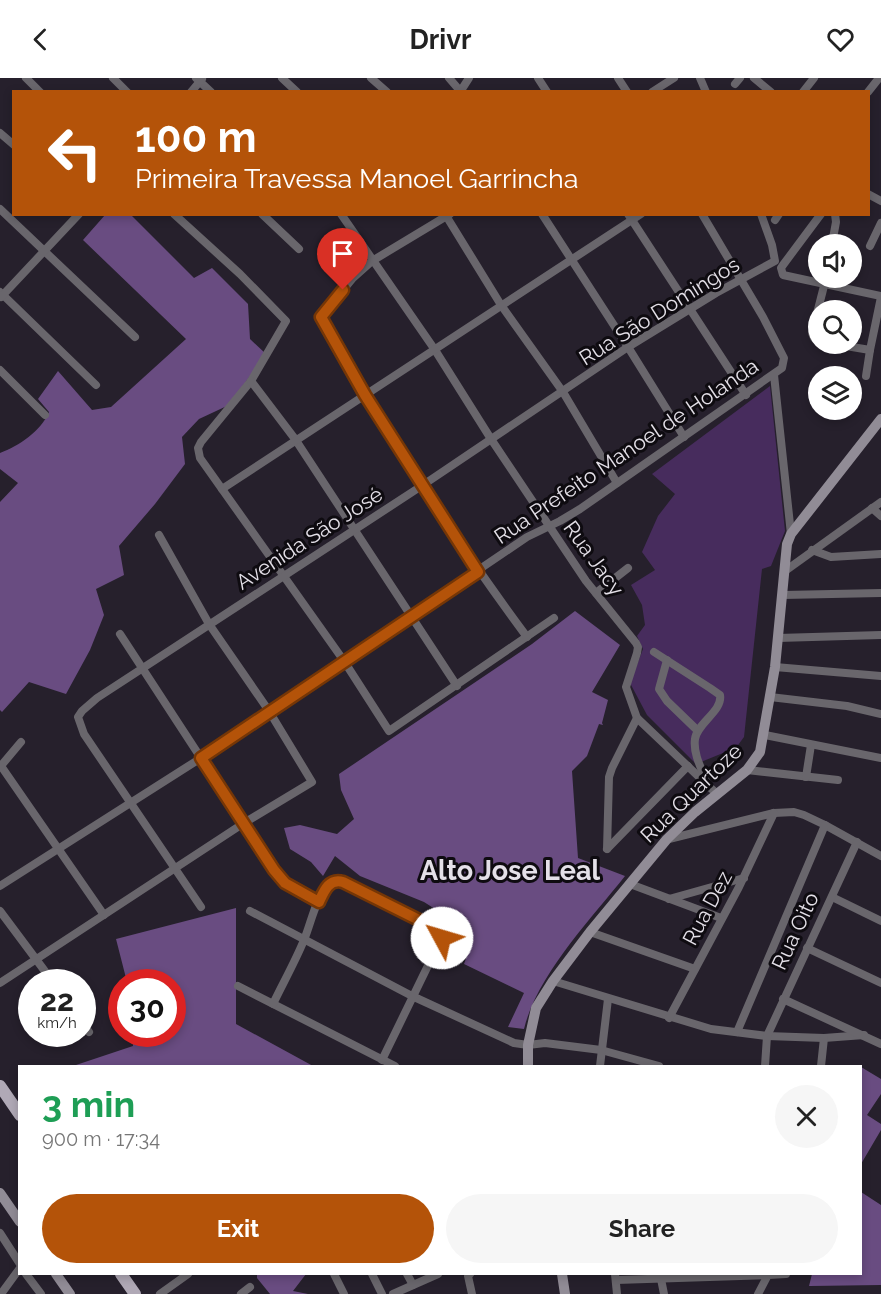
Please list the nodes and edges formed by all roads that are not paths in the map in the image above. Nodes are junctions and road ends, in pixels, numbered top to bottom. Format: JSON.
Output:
{"nodes":[{"id":1,"x":26,"y":78,"type":"edge"},
{"id":2,"x":113,"y":78,"type":"edge"},
{"id":3,"x":282,"y":78,"type":"edge"},
{"id":4,"x":371,"y":78,"type":"edge"},
{"id":5,"x":448,"y":78,"type":"edge"},
{"id":6,"x":674,"y":78,"type":"edge"},
{"id":7,"x":754,"y":78,"type":"edge"},
{"id":8,"x":814,"y":78,"type":"edge"},
{"id":9,"x":879,"y":78,"type":"edge"},
{"id":10,"x":38,"y":90,"type":"edge"},
{"id":11,"x":126,"y":90,"type":"edge"},
{"id":12,"x":295,"y":90,"type":"edge"},
{"id":13,"x":385,"y":90,"type":"edge"},
{"id":14,"x":459,"y":90,"type":"edge"},
{"id":15,"x":655,"y":90,"type":"edge"},
{"id":16,"x":769,"y":90,"type":"edge"},
{"id":17,"x":805,"y":90,"type":"edge"},
{"id":18,"x":870,"y":90,"type":"edge"},
{"id":19,"x":0,"y":133,"type":"edge"},
{"id":20,"x":12,"y":143,"type":"edge"},
{"id":21,"x":0,"y":209,"type":"edge"},
{"id":22,"x":77,"y":216,"type":"edge"},
{"id":23,"x":176,"y":216,"type":"edge"},
{"id":24,"x":264,"y":216,"type":"edge"},
{"id":25,"x":345,"y":216,"type":"edge"},
{"id":26,"x":445,"y":216,"type":"edge"},
{"id":27,"x":448,"y":216,"type":"edge"},
{"id":28,"x":543,"y":216,"type":"edge"},
{"id":29,"x":703,"y":216,"type":"edge"},
{"id":30,"x":762,"y":216,"type":"edge"},
{"id":31,"x":820,"y":216,"type":"edge"},
{"id":32,"x":835,"y":216,"type":"edge"},
{"id":33,"x":630,"y":217,"type":"edge"},
{"id":34,"x":881,"y":223,"type":"edge"},
{"id":35,"x":834,"y":234,"type":"edge"},
{"id":36,"x":870,"y":246,"type":"dead end"},
{"id":37,"x":299,"y":249,"type":"dead end"},
{"id":38,"x":45,"y":251,"type":"junction"},
{"id":39,"x":571,"y":260,"type":"junction"},
{"id":40,"x":372,"y":261,"type":"junction"},
{"id":41,"x":808,"y":279,"type":"edge"},
{"id":42,"x":741,"y":280,"type":"junction"},
{"id":43,"x":850,"y":288,"type":"edge"},
{"id":44,"x":1,"y":295,"type":"edge"},
{"id":45,"x":881,"y":297,"type":"edge"},
{"id":46,"x":501,"y":305,"type":"junction"},
{"id":47,"x":690,"y":309,"type":"junction"},
{"id":48,"x":135,"y":337,"type":"dead end"},
{"id":49,"x":628,"y":347,"type":"junction"},
{"id":50,"x":862,"y":349,"type":"edge"},
{"id":51,"x":435,"y":350,"type":"junction"},
{"id":52,"x":870,"y":350,"type":"junction"},
{"id":53,"x":0,"y":370,"type":"edge"},
{"id":54,"x":774,"y":375,"type":"junction"},
{"id":55,"x":866,"y":376,"type":"dead end"},
{"id":56,"x":251,"y":381,"type":"junction"},
{"id":57,"x":96,"y":385,"type":"dead end"},
{"id":58,"x":563,"y":392,"type":"junction"},
{"id":59,"x":365,"y":395,"type":"junction"},
{"id":60,"x":746,"y":395,"type":"junction"},
{"id":61,"x":45,"y":415,"type":"dead end"},
{"id":62,"x":881,"y":419,"type":"edge"},
{"id":63,"x":684,"y":437,"type":"junction"},
{"id":64,"x":491,"y":439,"type":"junction"},
{"id":65,"x":295,"y":440,"type":"junction"},
{"id":66,"x":617,"y":483,"type":"junction"},
{"id":67,"x":423,"y":485,"type":"junction"},
{"id":68,"x":222,"y":489,"type":"junction"},
{"id":69,"x":881,"y":502,"type":"edge"},
{"id":70,"x":872,"y":508,"type":"junction"},
{"id":71,"x":881,"y":516,"type":"edge"},
{"id":72,"x":549,"y":526,"type":"junction"},
{"id":73,"x":355,"y":530,"type":"junction"},
{"id":74,"x":791,"y":534,"type":"junction"},
{"id":75,"x":159,"y":535,"type":"dead end"},
{"id":76,"x":813,"y":550,"type":"junction"},
{"id":77,"x":881,"y":554,"type":"edge"},
{"id":78,"x":628,"y":568,"type":"dead end"},
{"id":79,"x":785,"y":571,"type":"junction"},
{"id":80,"x":478,"y":572,"type":"junction"},
{"id":81,"x":282,"y":576,"type":"junction"},
{"id":82,"x":596,"y":593,"type":"junction"},
{"id":83,"x":881,"y":593,"type":"edge"},
{"id":84,"x":783,"y":594,"type":"junction"},
{"id":85,"x":411,"y":616,"type":"junction"},
{"id":86,"x":554,"y":618,"type":"dead end"},
{"id":87,"x":209,"y":624,"type":"junction"},
{"id":88,"x":120,"y":634,"type":"dead end"},
{"id":89,"x":881,"y":635,"type":"edge"},
{"id":90,"x":527,"y":637,"type":"junction"},
{"id":91,"x":778,"y":638,"type":"junction"},
{"id":92,"x":654,"y":652,"type":"dead end"},
{"id":93,"x":667,"y":660,"type":"junction"},
{"id":94,"x":344,"y":661,"type":"junction"},
{"id":95,"x":775,"y":667,"type":"junction"},
{"id":96,"x":142,"y":668,"type":"junction"},
{"id":97,"x":881,"y":676,"type":"edge"},
{"id":98,"x":457,"y":686,"type":"junction"},
{"id":99,"x":770,"y":697,"type":"junction"},
{"id":100,"x":269,"y":711,"type":"junction"},
{"id":101,"x":881,"y":714,"type":"edge"},
{"id":102,"x":637,"y":718,"type":"junction"},
{"id":103,"x":697,"y":730,"type":"junction"},
{"id":104,"x":765,"y":735,"type":"junction"},
{"id":105,"x":21,"y":742,"type":"dead end"},
{"id":106,"x":811,"y":745,"type":"junction"},
{"id":107,"x":201,"y":758,"type":"junction"},
{"id":108,"x":881,"y":758,"type":"edge"},
{"id":109,"x":1,"y":766,"type":"edge"},
{"id":110,"x":688,"y":766,"type":"junction"},
{"id":111,"x":747,"y":770,"type":"junction"},
{"id":112,"x":806,"y":777,"type":"junction"},
{"id":113,"x":838,"y":780,"type":"dead end"},
{"id":114,"x":708,"y":784,"type":"junction"},
{"id":115,"x":717,"y":794,"type":"junction"},
{"id":116,"x":130,"y":804,"type":"junction"},
{"id":117,"x":774,"y":813,"type":"junction"},
{"id":118,"x":244,"y":823,"type":"junction"},
{"id":119,"x":825,"y":825,"type":"junction"},
{"id":120,"x":667,"y":839,"type":"junction"},
{"id":121,"x":856,"y":842,"type":"junction"},
{"id":122,"x":60,"y":848,"type":"junction"},
{"id":123,"x":881,"y":856,"type":"edge"},
{"id":124,"x":175,"y":868,"type":"junction"},
{"id":125,"x":744,"y":878,"type":"junction"},
{"id":126,"x":630,"y":884,"type":"junction"},
{"id":127,"x":0,"y":886,"type":"edge"},
{"id":128,"x":832,"y":897,"type":"junction"},
{"id":129,"x":669,"y":899,"type":"junction"},
{"id":130,"x":319,"y":902,"type":"junction"},
{"id":131,"x":201,"y":907,"type":"dead end"},
{"id":132,"x":0,"y":911,"type":"edge"},
{"id":133,"x":250,"y":911,"type":"dead end"},
{"id":134,"x":104,"y":915,"type":"junction"},
{"id":135,"x":721,"y":918,"type":"junction"},
{"id":136,"x":881,"y":921,"type":"edge"},
{"id":137,"x":590,"y":932,"type":"junction"},
{"id":138,"x":304,"y":941,"type":"junction"},
{"id":139,"x":807,"y":948,"type":"junction"},
{"id":140,"x":37,"y":960,"type":"junction"},
{"id":141,"x":44,"y":969,"type":"edge"},
{"id":142,"x":695,"y":969,"type":"junction"},
{"id":143,"x":553,"y":981,"type":"junction"},
{"id":144,"x":881,"y":982,"type":"edge"},
{"id":145,"x":0,"y":983,"type":"edge"},
{"id":146,"x":238,"y":986,"type":"dead end"},
{"id":147,"x":412,"y":996,"type":"junction"},
{"id":148,"x":608,"y":999,"type":"junction"},
{"id":149,"x":783,"y":999,"type":"junction"},
{"id":150,"x":273,"y":1004,"type":"junction"},
{"id":151,"x":669,"y":1018,"type":"junction"},
{"id":152,"x":737,"y":1032,"type":"junction"},
{"id":153,"x":864,"y":1035,"type":"junction"},
{"id":154,"x":767,"y":1036,"type":"junction"},
{"id":155,"x":824,"y":1038,"type":"junction"},
{"id":156,"x":881,"y":1044,"type":"edge"},
{"id":157,"x":528,"y":1045,"type":"junction"},
{"id":158,"x":601,"y":1050,"type":"junction"},
{"id":159,"x":382,"y":1060,"type":"junction"},
{"id":160,"x":639,"y":1064,"type":"edge"},
{"id":161,"x":393,"y":1065,"type":"edge"},
{"id":162,"x":528,"y":1065,"type":"edge"},
{"id":163,"x":600,"y":1065,"type":"edge"},
{"id":164,"x":765,"y":1065,"type":"edge"},
{"id":165,"x":820,"y":1065,"type":"edge"},
{"id":166,"x":0,"y":1086,"type":"edge"},
{"id":167,"x":18,"y":1112,"type":"edge"},
{"id":168,"x":0,"y":1193,"type":"edge"},
{"id":169,"x":18,"y":1219,"type":"edge"},
{"id":170,"x":0,"y":1233,"type":"edge"},
{"id":171,"x":18,"y":1263,"type":"edge"},
{"id":172,"x":18,"y":1269,"type":"edge"},
{"id":173,"x":27,"y":1275,"type":"edge"},
{"id":174,"x":57,"y":1275,"type":"edge"},
{"id":175,"x":122,"y":1275,"type":"edge"},
{"id":176,"x":187,"y":1275,"type":"edge"},
{"id":177,"x":334,"y":1275,"type":"edge"},
{"id":178,"x":372,"y":1275,"type":"edge"},
{"id":179,"x":408,"y":1275,"type":"edge"},
{"id":180,"x":436,"y":1275,"type":"edge"},
{"id":181,"x":469,"y":1275,"type":"edge"},
{"id":182,"x":562,"y":1275,"type":"edge"},
{"id":183,"x":706,"y":1275,"type":"edge"},
{"id":184,"x":768,"y":1275,"type":"edge"},
{"id":185,"x":660,"y":1276,"type":"edge"},
{"id":186,"x":681,"y":1276,"type":"edge"},
{"id":187,"x":616,"y":1277,"type":"edge"},
{"id":188,"x":413,"y":1285,"type":"junction"},
{"id":189,"x":250,"y":1287,"type":"dead end"},
{"id":190,"x":1,"y":1294,"type":"edge"},
{"id":191,"x":41,"y":1294,"type":"edge"},
{"id":192,"x":70,"y":1294,"type":"edge"},
{"id":193,"x":135,"y":1294,"type":"edge"},
{"id":194,"x":160,"y":1294,"type":"edge"},
{"id":195,"x":241,"y":1294,"type":"edge"},
{"id":196,"x":344,"y":1294,"type":"edge"},
{"id":197,"x":382,"y":1294,"type":"edge"},
{"id":198,"x":393,"y":1294,"type":"edge"},
{"id":199,"x":472,"y":1294,"type":"edge"},
{"id":200,"x":565,"y":1294,"type":"edge"},
{"id":201,"x":617,"y":1294,"type":"edge"},
{"id":202,"x":664,"y":1294,"type":"edge"},
{"id":203,"x":758,"y":1294,"type":"edge"}],
"edges":[{"from":1,"to":10,"type":"street"},
{"from":2,"to":11,"type":"street"},
{"from":3,"to":12,"type":"street"},
{"from":4,"to":13,"type":"street"},
{"from":5,"to":14,"type":"street"},
{"from":6,"to":15,"type":"street"},
{"from":7,"to":16,"type":"street"},
{"from":8,"to":17,"type":"street"},
{"from":9,"to":18,"type":"street"},
{"from":19,"to":20,"type":"street"},
{"from":21,"to":38,"type":"street"},
{"from":22,"to":38,"type":"street"},
{"from":23,"to":56,"type":"street"},
{"from":24,"to":37,"type":"street"},
{"from":25,"to":40,"type":"street","name":"Rua Jacy"},
{"from":26,"to":40,"type":"street"},
{"from":27,"to":46,"type":"street"},
{"from":28,"to":39,"type":"street"},
{"from":29,"to":42,"type":"street"},
{"from":30,"to":42,"type":"street","name":"Rua São Domingos"},
{"from":31,"to":41,"type":"street"},
{"from":32,"to":35,"type":"street"},
{"from":33,"to":39,"type":"street"},
{"from":33,"to":47,"type":"street"},
{"from":34,"to":36,"type":"street"},
{"from":38,"to":44,"type":"street"},
{"from":38,"to":48,"type":"street"},
{"from":39,"to":46,"type":"street"},
{"from":39,"to":49,"type":"street"},
{"from":40,"to":51,"type":"street","name":"Rua Jacy"},
{"from":40,"to":59,"type":"street"},
{"from":42,"to":47,"type":"street","name":"Rua São Domingos"},
{"from":42,"to":54,"type":"street","name":"Rua Prefeito Manoel de Holanda"},
{"from":43,"to":45,"type":"street"},
{"from":44,"to":57,"type":"street"},
{"from":45,"to":52,"type":"street"},
{"from":46,"to":51,"type":"street"},
{"from":46,"to":58,"type":"street"},
{"from":47,"to":49,"type":"street","name":"Rua São Domingos"},
{"from":47,"to":60,"type":"street"},
{"from":49,"to":58,"type":"street","name":"Rua São Domingos"},
{"from":49,"to":63,"type":"street"},
{"from":50,"to":52,"type":"street"},
{"from":51,"to":59,"type":"street"},
{"from":51,"to":64,"type":"street","name":"Rua Jacy"},
{"from":52,"to":55,"type":"street"},
{"from":53,"to":61,"type":"street"},
{"from":54,"to":60,"type":"street","name":"Rua Prefeito Manoel de Holanda"},
{"from":54,"to":74,"type":"street"},
{"from":56,"to":65,"type":"street"},
{"from":56,"to":68,"type":"street"},
{"from":58,"to":64,"type":"street","name":"Avenida São José"},
{"from":58,"to":66,"type":"street"},
{"from":59,"to":65,"type":"street"},
{"from":59,"to":67,"type":"street"},
{"from":60,"to":63,"type":"street","name":"Rua Prefeito Manoel de Holanda"},
{"from":62,"to":74,"type":"street","name":"Rua Quartoze"},
{"from":63,"to":66,"type":"street","name":"Rua Prefeito Manoel de Holanda"},
{"from":64,"to":67,"type":"street","name":"Avenida São José"},
{"from":64,"to":72,"type":"street","name":"Rua Jacy"},
{"from":65,"to":68,"type":"street"},
{"from":65,"to":73,"type":"street"},
{"from":66,"to":72,"type":"street","name":"Rua Prefeito Manoel de Holanda"},
{"from":67,"to":73,"type":"street","name":"Avenida São José"},
{"from":67,"to":80,"type":"street"},
{"from":68,"to":81,"type":"street"},
{"from":69,"to":70,"type":"street"},
{"from":70,"to":71,"type":"street"},
{"from":70,"to":76,"type":"street"},
{"from":72,"to":80,"type":"street","name":"Rua Prefeito Manoel de Holanda"},
{"from":72,"to":82,"type":"street","name":"Rua Jacy"},
{"from":73,"to":81,"type":"street","name":"Avenida São José"},
{"from":73,"to":85,"type":"street"},
{"from":74,"to":79,"type":"street","name":"Rua Quartoze"},
{"from":75,"to":87,"type":"street"},
{"from":76,"to":77,"type":"street"},
{"from":76,"to":79,"type":"street"},
{"from":78,"to":82,"type":"street"},
{"from":79,"to":84,"type":"street","name":"Rua Quartoze"},
{"from":80,"to":85,"type":"street","name":"Rua Prefeito Manoel de Holanda"},
{"from":80,"to":90,"type":"street"},
{"from":81,"to":87,"type":"street","name":"Avenida São José"},
{"from":81,"to":94,"type":"street"},
{"from":82,"to":102,"type":"street","name":"Rua Jacy"},
{"from":83,"to":84,"type":"street"},
{"from":84,"to":91,"type":"street","name":"Rua Quartoze"},
{"from":85,"to":94,"type":"street","name":"Rua Prefeito Manoel de Holanda"},
{"from":85,"to":98,"type":"street"},
{"from":86,"to":90,"type":"street"},
{"from":87,"to":96,"type":"street","name":"Avenida São José"},
{"from":87,"to":100,"type":"street"},
{"from":88,"to":96,"type":"street"},
{"from":89,"to":91,"type":"street"},
{"from":90,"to":98,"type":"street"},
{"from":91,"to":95,"type":"street","name":"Rua Quartoze"},
{"from":92,"to":93,"type":"street"},
{"from":93,"to":103,"type":"street"},
{"from":93,"to":103,"type":"street"},
{"from":94,"to":98,"type":"street"},
{"from":94,"to":100,"type":"street","name":"Rua Prefeito Manoel de Holanda"},
{"from":95,"to":97,"type":"street"},
{"from":95,"to":99,"type":"street","name":"Rua Quartoze"},
{"from":96,"to":107,"type":"street"},
{"from":96,"to":116,"type":"street","name":"Avenida São José"},
{"from":99,"to":101,"type":"street"},
{"from":99,"to":104,"type":"street","name":"Rua Quartoze"},
{"from":100,"to":107,"type":"street","name":"Rua Prefeito Manoel de Holanda"},
{"from":100,"to":118,"type":"street"},
{"from":102,"to":110,"type":"street","name":"Rua Jacy"},
{"from":102,"to":110,"type":"street","name":"Rua Quartoze"},
{"from":103,"to":114,"type":"street"},
{"from":104,"to":106,"type":"street"},
{"from":104,"to":111,"type":"street","name":"Rua Quartoze"},
{"from":105,"to":109,"type":"street"},
{"from":106,"to":108,"type":"street"},
{"from":106,"to":112,"type":"street"},
{"from":107,"to":116,"type":"street","name":"Rua Prefeito Manoel de Holanda"},
{"from":107,"to":118,"type":"street"},
{"from":109,"to":122,"type":"street"},
{"from":110,"to":114,"type":"street","name":"Rua Jacy"},
{"from":111,"to":112,"type":"street"},
{"from":111,"to":115,"type":"street","name":"Rua Quartoze"},
{"from":112,"to":113,"type":"street"},
{"from":114,"to":115,"type":"street","name":"Rua Jacy"},
{"from":115,"to":120,"type":"street","name":"Rua Quartoze"},
{"from":116,"to":122,"type":"street","name":"Rua Prefeito Manoel de Holanda"},
{"from":116,"to":124,"type":"street"},
{"from":117,"to":119,"type":"street"},
{"from":117,"to":120,"type":"street"},
{"from":117,"to":125,"type":"street","name":"Rua Dez"},
{"from":118,"to":124,"type":"street"},
{"from":118,"to":130,"type":"street"},
{"from":119,"to":121,"type":"street"},
{"from":119,"to":152,"type":"street"},
{"from":120,"to":126,"type":"street","name":"Rua Quartoze"},
{"from":121,"to":123,"type":"street"},
{"from":121,"to":128,"type":"street","name":"Rua Oito"},
{"from":122,"to":127,"type":"street","name":"Rua Prefeito Manoel de Holanda"},
{"from":122,"to":134,"type":"street"},
{"from":124,"to":131,"type":"street"},
{"from":124,"to":134,"type":"street"},
{"from":125,"to":129,"type":"street"},
{"from":125,"to":135,"type":"street","name":"Rua Dez"},
{"from":126,"to":129,"type":"street"},
{"from":126,"to":137,"type":"street","name":"Rua Quartoze"},
{"from":128,"to":136,"type":"street"},
{"from":128,"to":139,"type":"street","name":"Rua Oito"},
{"from":129,"to":135,"type":"street"},
{"from":130,"to":138,"type":"street"},
{"from":130,"to":147,"type":"street"},
{"from":132,"to":140,"type":"street"},
{"from":133,"to":138,"type":"street"},
{"from":134,"to":140,"type":"street"},
{"from":135,"to":142,"type":"street","name":"Rua Dez"},
{"from":137,"to":142,"type":"street"},
{"from":137,"to":143,"type":"street","name":"Rua Quartoze"},
{"from":138,"to":147,"type":"street"},
{"from":138,"to":150,"type":"street"},
{"from":139,"to":144,"type":"street"},
{"from":139,"to":149,"type":"street","name":"Rua Oito"},
{"from":140,"to":141,"type":"street"},
{"from":140,"to":145,"type":"street"},
{"from":142,"to":151,"type":"street","name":"Rua Dez"},
{"from":143,"to":148,"type":"street"},
{"from":143,"to":157,"type":"street","name":"Rua Quartoze"},
{"from":146,"to":150,"type":"street"},
{"from":147,"to":157,"type":"street"},
{"from":147,"to":159,"type":"street"},
{"from":148,"to":151,"type":"street"},
{"from":148,"to":158,"type":"street"},
{"from":149,"to":153,"type":"street"},
{"from":149,"to":154,"type":"street","name":"Rua Oito"},
{"from":150,"to":159,"type":"street"},
{"from":151,"to":152,"type":"street"},
{"from":152,"to":154,"type":"street"},
{"from":153,"to":155,"type":"street"},
{"from":153,"to":156,"type":"street"},
{"from":154,"to":155,"type":"street"},
{"from":154,"to":164,"type":"street","name":"Rua Oito"},
{"from":155,"to":165,"type":"street"},
{"from":157,"to":158,"type":"street"},
{"from":157,"to":162,"type":"street","name":"Rua Quartoze"},
{"from":158,"to":160,"type":"street"},
{"from":158,"to":163,"type":"street"},
{"from":159,"to":161,"type":"street"},
{"from":166,"to":167,"type":"main road"},
{"from":168,"to":169,"type":"street"},
{"from":170,"to":171,"type":"street"},
{"from":172,"to":190,"type":"street"},
{"from":173,"to":191,"type":"street"},
{"from":174,"to":192,"type":"street"},
{"from":175,"to":193,"type":"main road"},
{"from":176,"to":194,"type":"street"},
{"from":177,"to":196,"type":"street"},
{"from":178,"to":197,"type":"street"},
{"from":179,"to":188,"type":"street"},
{"from":180,"to":188,"type":"street"},
{"from":181,"to":199,"type":"street"},
{"from":182,"to":200,"type":"street"},
{"from":183,"to":186,"type":"street"},
{"from":184,"to":203,"type":"street"},
{"from":185,"to":186,"type":"street"},
{"from":185,"to":187,"type":"street"},
{"from":185,"to":202,"type":"street"},
{"from":187,"to":201,"type":"street"},
{"from":188,"to":198,"type":"street"},
{"from":189,"to":195,"type":"street"}]}
